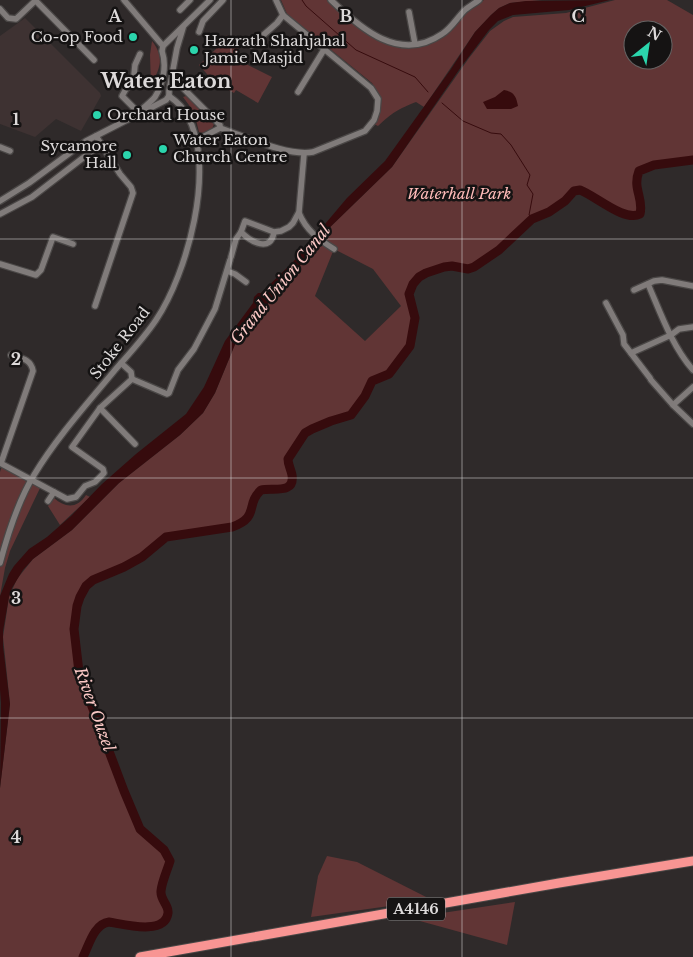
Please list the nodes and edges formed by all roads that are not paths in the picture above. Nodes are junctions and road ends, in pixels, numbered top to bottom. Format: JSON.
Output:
{"nodes":[{"id":1,"x":36,"y":0,"type":"edge"},
{"id":2,"x":124,"y":0,"type":"edge"},
{"id":3,"x":190,"y":0,"type":"edge"},
{"id":4,"x":210,"y":0,"type":"edge"},
{"id":5,"x":223,"y":0,"type":"edge"},
{"id":6,"x":276,"y":0,"type":"edge"},
{"id":7,"x":331,"y":0,"type":"edge"},
{"id":8,"x":479,"y":0,"type":"edge"},
{"id":9,"x":0,"y":9,"type":"edge"},
{"id":10,"x":180,"y":10,"type":"dead end"},
{"id":11,"x":409,"y":12,"type":"dead end"},
{"id":12,"x":283,"y":15,"type":"junction"},
{"id":13,"x":183,"y":28,"type":"junction"},
{"id":14,"x":199,"y":32,"type":"dead end"},
{"id":15,"x":415,"y":44,"type":"junction"},
{"id":16,"x":165,"y":45,"type":"junction"},
{"id":17,"x":252,"y":45,"type":"dead end"},
{"id":18,"x":176,"y":48,"type":"junction"},
{"id":19,"x":325,"y":48,"type":"junction"},
{"id":20,"x":140,"y":54,"type":"dead end"},
{"id":21,"x":175,"y":56,"type":"junction"},
{"id":22,"x":165,"y":57,"type":"junction"},
{"id":23,"x":94,"y":60,"type":"dead end"},
{"id":24,"x":180,"y":84,"type":"dead end"},
{"id":25,"x":160,"y":88,"type":"junction"},
{"id":26,"x":298,"y":92,"type":"dead end"},
{"id":27,"x":169,"y":94,"type":"junction"},
{"id":28,"x":156,"y":95,"type":"junction"},
{"id":29,"x":162,"y":101,"type":"junction"},
{"id":30,"x":140,"y":113,"type":"junction"},
{"id":31,"x":220,"y":128,"type":"junction"},
{"id":32,"x":96,"y":136,"type":"junction"},
{"id":33,"x":197,"y":140,"type":"junction"},
{"id":34,"x":101,"y":144,"type":"junction"},
{"id":35,"x":0,"y":147,"type":"edge"},
{"id":36,"x":10,"y":150,"type":"dead end"},
{"id":37,"x":304,"y":154,"type":"junction"},
{"id":38,"x":0,"y":201,"type":"edge"},
{"id":39,"x":299,"y":213,"type":"junction"},
{"id":40,"x":0,"y":214,"type":"edge"},
{"id":41,"x":240,"y":232,"type":"junction"},
{"id":42,"x":274,"y":232,"type":"junction"},
{"id":43,"x":73,"y":244,"type":"dead end"},
{"id":44,"x":334,"y":249,"type":"dead end"},
{"id":45,"x":0,"y":264,"type":"edge"},
{"id":46,"x":227,"y":271,"type":"junction"},
{"id":47,"x":246,"y":282,"type":"dead end"},
{"id":48,"x":648,"y":284,"type":"junction"},
{"id":49,"x":693,"y":286,"type":"edge"},
{"id":50,"x":634,"y":290,"type":"dead end"},
{"id":51,"x":606,"y":303,"type":"dead end"},
{"id":52,"x":95,"y":306,"type":"dead end"},
{"id":53,"x":693,"y":327,"type":"edge"},
{"id":54,"x":671,"y":335,"type":"junction"},
{"id":55,"x":631,"y":353,"type":"junction"},
{"id":56,"x":11,"y":355,"type":"dead end"},
{"id":57,"x":121,"y":364,"type":"junction"},
{"id":58,"x":693,"y":370,"type":"edge"},
{"id":59,"x":132,"y":379,"type":"junction"},
{"id":60,"x":693,"y":387,"type":"edge"},
{"id":61,"x":673,"y":405,"type":"junction"},
{"id":62,"x":100,"y":408,"type":"junction"},
{"id":63,"x":693,"y":424,"type":"edge"},
{"id":64,"x":134,"y":444,"type":"dead end"},
{"id":65,"x":0,"y":463,"type":"edge"},
{"id":66,"x":32,"y":479,"type":"junction"},
{"id":67,"x":54,"y":492,"type":"junction"},
{"id":68,"x":48,"y":501,"type":"dead end"},
{"id":69,"x":0,"y":563,"type":"edge"},
{"id":70,"x":693,"y":861,"type":"edge"},
{"id":71,"x":140,"y":957,"type":"edge"}],
"edges":[{"from":1,"to":9,"type":"street"},
{"from":1,"to":23,"type":"street"},
{"from":2,"to":16,"type":"street"},
{"from":3,"to":10,"type":"street"},
{"from":4,"to":13,"type":"street"},
{"from":5,"to":14,"type":"street"},
{"from":6,"to":12,"type":"street"},
{"from":7,"to":15,"type":"street"},
{"from":8,"to":15,"type":"street"},
{"from":11,"to":15,"type":"street"},
{"from":12,"to":17,"type":"street"},
{"from":12,"to":19,"type":"street"},
{"from":13,"to":16,"type":"street"},
{"from":13,"to":18,"type":"street"},
{"from":16,"to":18,"type":"street"},
{"from":16,"to":22,"type":"street"},
{"from":18,"to":21,"type":"street"},
{"from":19,"to":26,"type":"street"},
{"from":19,"to":37,"type":"street"},
{"from":20,"to":30,"type":"street"},
{"from":21,"to":22,"type":"street"},
{"from":21,"to":27,"type":"street"},
{"from":22,"to":25,"type":"street"},
{"from":24,"to":31,"type":"street"},
{"from":25,"to":27,"type":"street"},
{"from":25,"to":28,"type":"street"},
{"from":27,"to":29,"type":"street"},
{"from":27,"to":33,"type":"street","name":"Stoke Road"},
{"from":28,"to":29,"type":"street"},
{"from":28,"to":30,"type":"street"},
{"from":29,"to":30,"type":"street"},
{"from":30,"to":32,"type":"street"},
{"from":31,"to":33,"type":"street"},
{"from":31,"to":37,"type":"street"},
{"from":32,"to":34,"type":"street"},
{"from":32,"to":38,"type":"street"},
{"from":33,"to":57,"type":"street","name":"Stoke Road"},
{"from":34,"to":40,"type":"street"},
{"from":34,"to":52,"type":"street"},
{"from":35,"to":36,"type":"street"},
{"from":37,"to":39,"type":"street"},
{"from":39,"to":42,"type":"street"},
{"from":39,"to":44,"type":"street"},
{"from":41,"to":42,"type":"street"},
{"from":41,"to":42,"type":"street"},
{"from":41,"to":46,"type":"street"},
{"from":43,"to":45,"type":"street"},
{"from":46,"to":47,"type":"street"},
{"from":46,"to":59,"type":"street"},
{"from":48,"to":49,"type":"street"},
{"from":48,"to":50,"type":"street"},
{"from":48,"to":54,"type":"street"},
{"from":51,"to":55,"type":"street"},
{"from":53,"to":54,"type":"street"},
{"from":54,"to":55,"type":"street"},
{"from":54,"to":58,"type":"street"},
{"from":55,"to":61,"type":"street"},
{"from":56,"to":65,"type":"street"},
{"from":57,"to":59,"type":"street"},
{"from":57,"to":66,"type":"street","name":"Stoke Road"},
{"from":59,"to":62,"type":"street"},
{"from":60,"to":61,"type":"street"},
{"from":61,"to":63,"type":"street"},
{"from":62,"to":64,"type":"street"},
{"from":62,"to":67,"type":"street"},
{"from":65,"to":66,"type":"street"},
{"from":66,"to":67,"type":"street"},
{"from":66,"to":69,"type":"street","name":"Stoke Road"},
{"from":67,"to":68,"type":"street"},
{"from":70,"to":71,"type":"highway","number":"A4146"}]}
